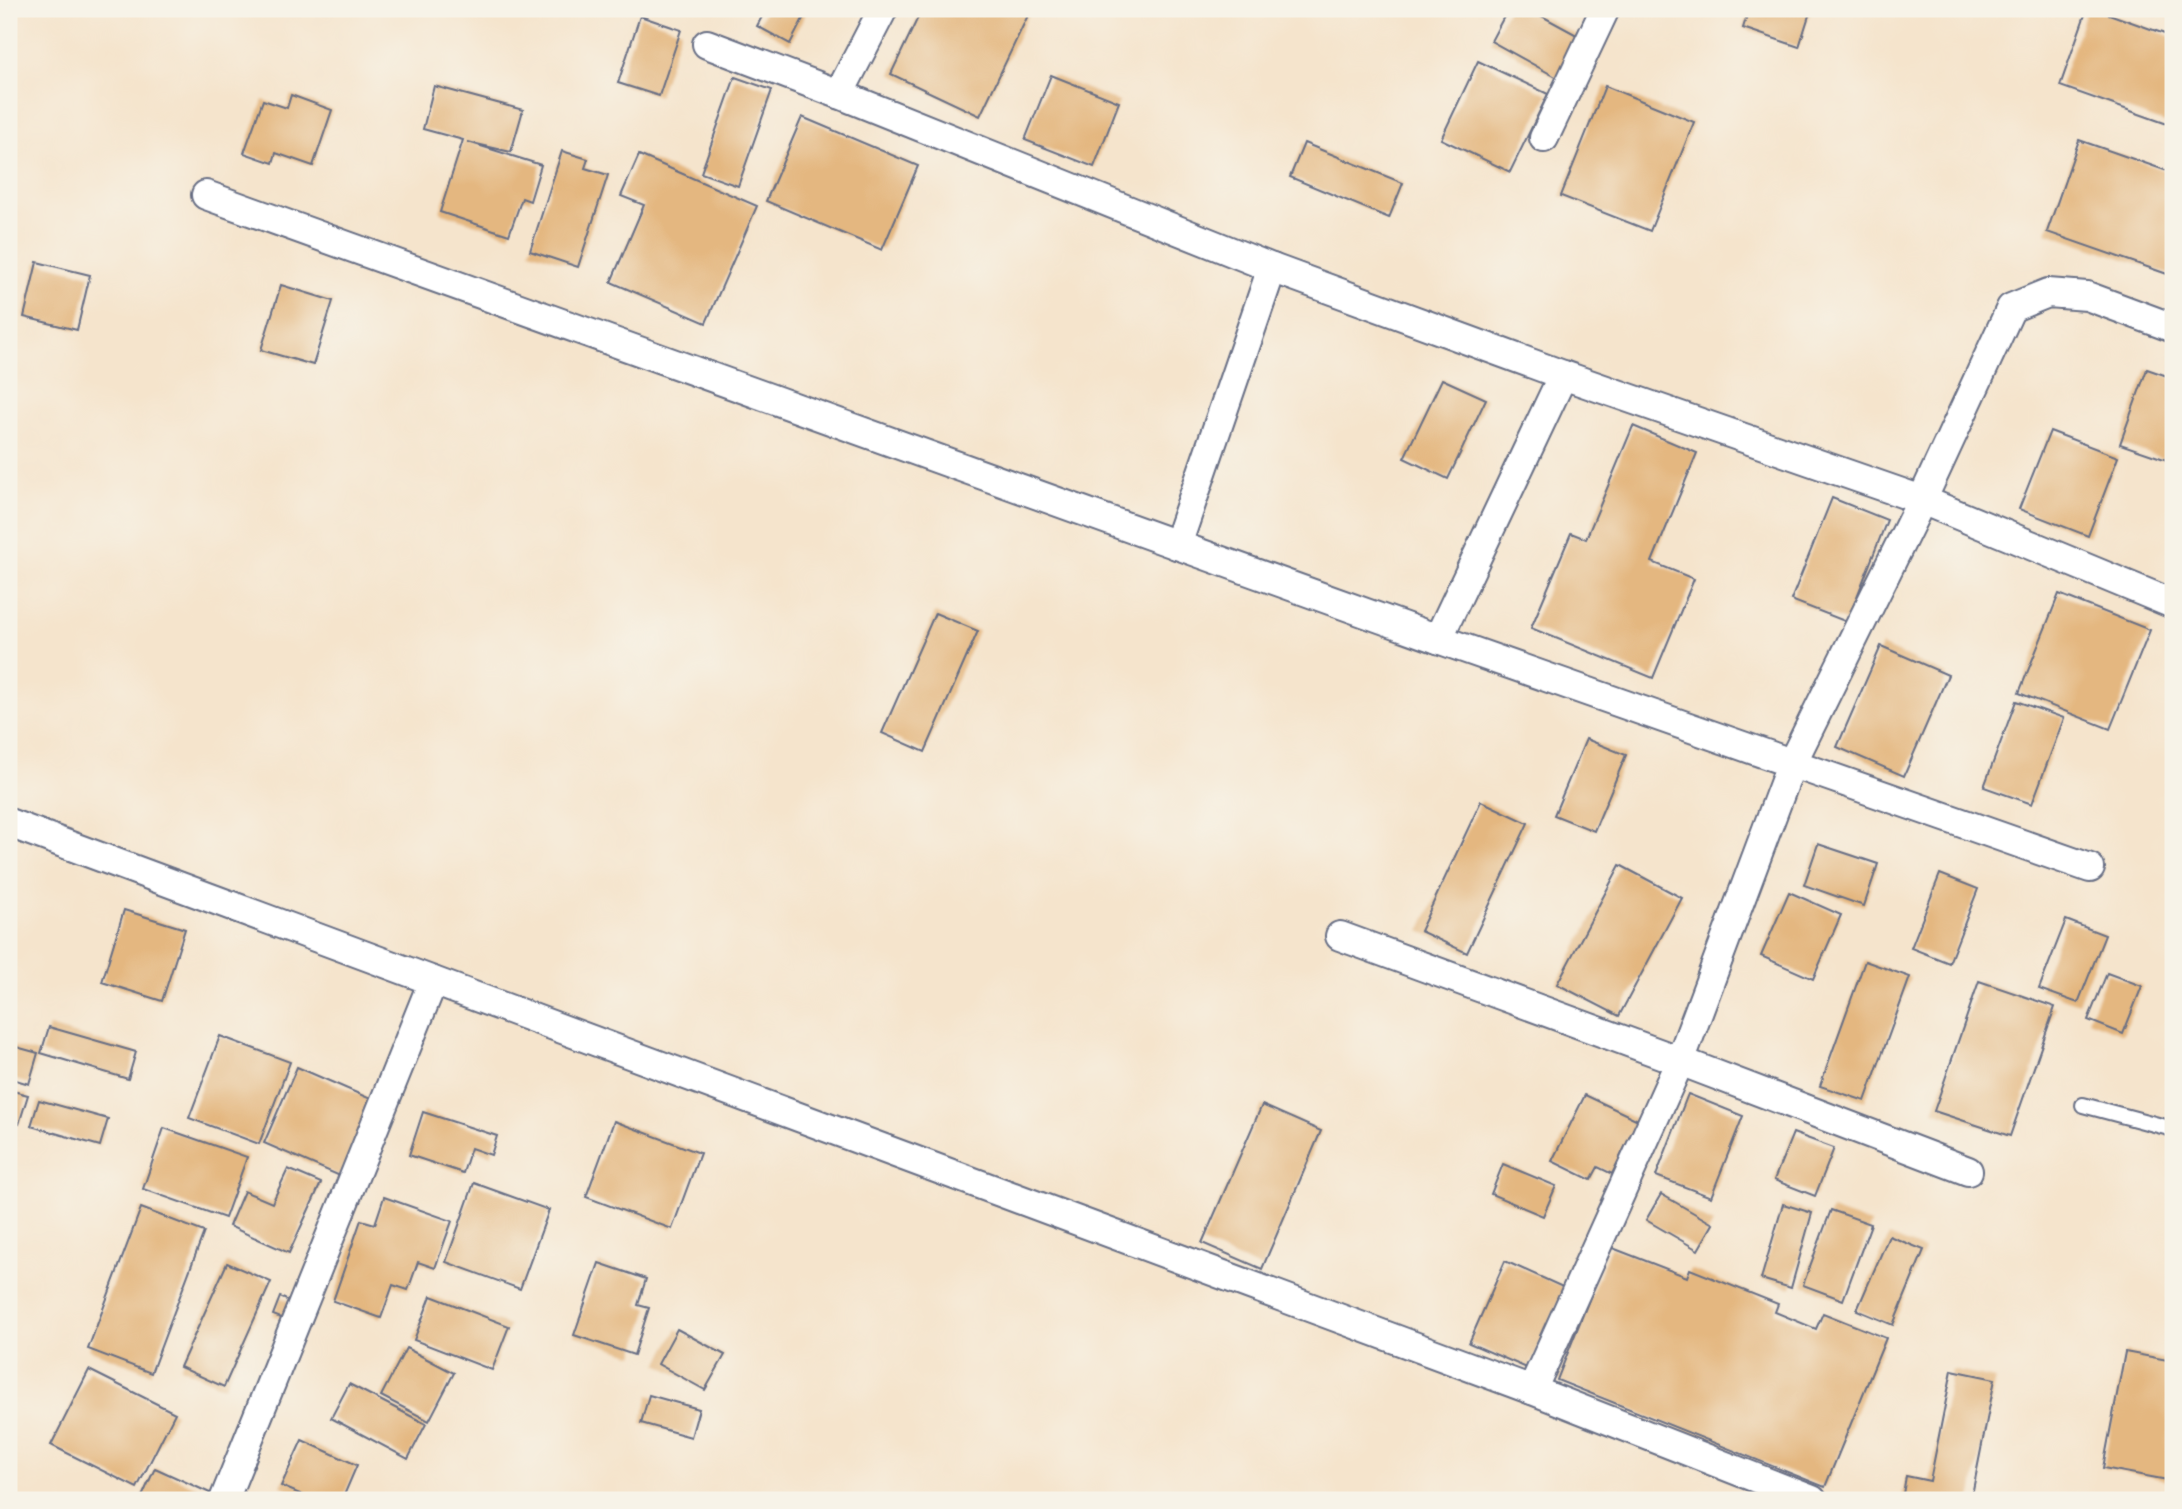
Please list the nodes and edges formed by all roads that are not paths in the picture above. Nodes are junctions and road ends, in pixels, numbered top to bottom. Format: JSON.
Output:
{"nodes":[{"id":1,"x":883,"y":9,"type":"edge"},
{"id":2,"x":1605,"y":9,"type":"edge"},
{"id":3,"x":707,"y":44,"type":"dead end"},
{"id":4,"x":839,"y":94,"type":"junction"},
{"id":5,"x":1544,"y":138,"type":"dead end"},
{"id":6,"x":206,"y":195,"type":"dead end"},
{"id":7,"x":1272,"y":268,"type":"junction"},
{"id":8,"x":2173,"y":328,"type":"edge"},
{"id":9,"x":1563,"y":375,"type":"junction"},
{"id":10,"x":1922,"y":500,"type":"junction"},
{"id":11,"x":1177,"y":545,"type":"junction"},
{"id":12,"x":2173,"y":604,"type":"edge"},
{"id":13,"x":1438,"y":639,"type":"junction"},
{"id":14,"x":1791,"y":765,"type":"junction"},
{"id":15,"x":9,"y":823,"type":"edge"},
{"id":16,"x":2090,"y":868,"type":"dead end"},
{"id":17,"x":1340,"y":936,"type":"dead end"},
{"id":18,"x":433,"y":981,"type":"junction"},
{"id":19,"x":1679,"y":1061,"type":"junction"},
{"id":20,"x":2083,"y":1105,"type":"dead end"},
{"id":21,"x":2173,"y":1129,"type":"edge"},
{"id":22,"x":1968,"y":1171,"type":"dead end"},
{"id":23,"x":1532,"y":1390,"type":"junction"},
{"id":24,"x":224,"y":1500,"type":"edge"},
{"id":25,"x":1812,"y":1500,"type":"edge"}],
"edges":[{"from":1,"to":4,"type":"street"},
{"from":2,"to":5,"type":"street"},
{"from":3,"to":4,"type":"street"},
{"from":4,"to":7,"type":"street"},
{"from":6,"to":11,"type":"street"},
{"from":7,"to":9,"type":"street"},
{"from":7,"to":11,"type":"street"},
{"from":8,"to":10,"type":"street"},
{"from":9,"to":10,"type":"street"},
{"from":9,"to":13,"type":"street"},
{"from":10,"to":12,"type":"street"},
{"from":10,"to":14,"type":"street"},
{"from":11,"to":13,"type":"street"},
{"from":13,"to":14,"type":"street"},
{"from":14,"to":16,"type":"street"},
{"from":14,"to":19,"type":"street"},
{"from":15,"to":18,"type":"street"},
{"from":17,"to":19,"type":"street"},
{"from":18,"to":23,"type":"street"},
{"from":18,"to":24,"type":"street"},
{"from":19,"to":22,"type":"street"},
{"from":19,"to":23,"type":"street"},
{"from":20,"to":21,"type":"lane"},
{"from":23,"to":25,"type":"street"}]}
